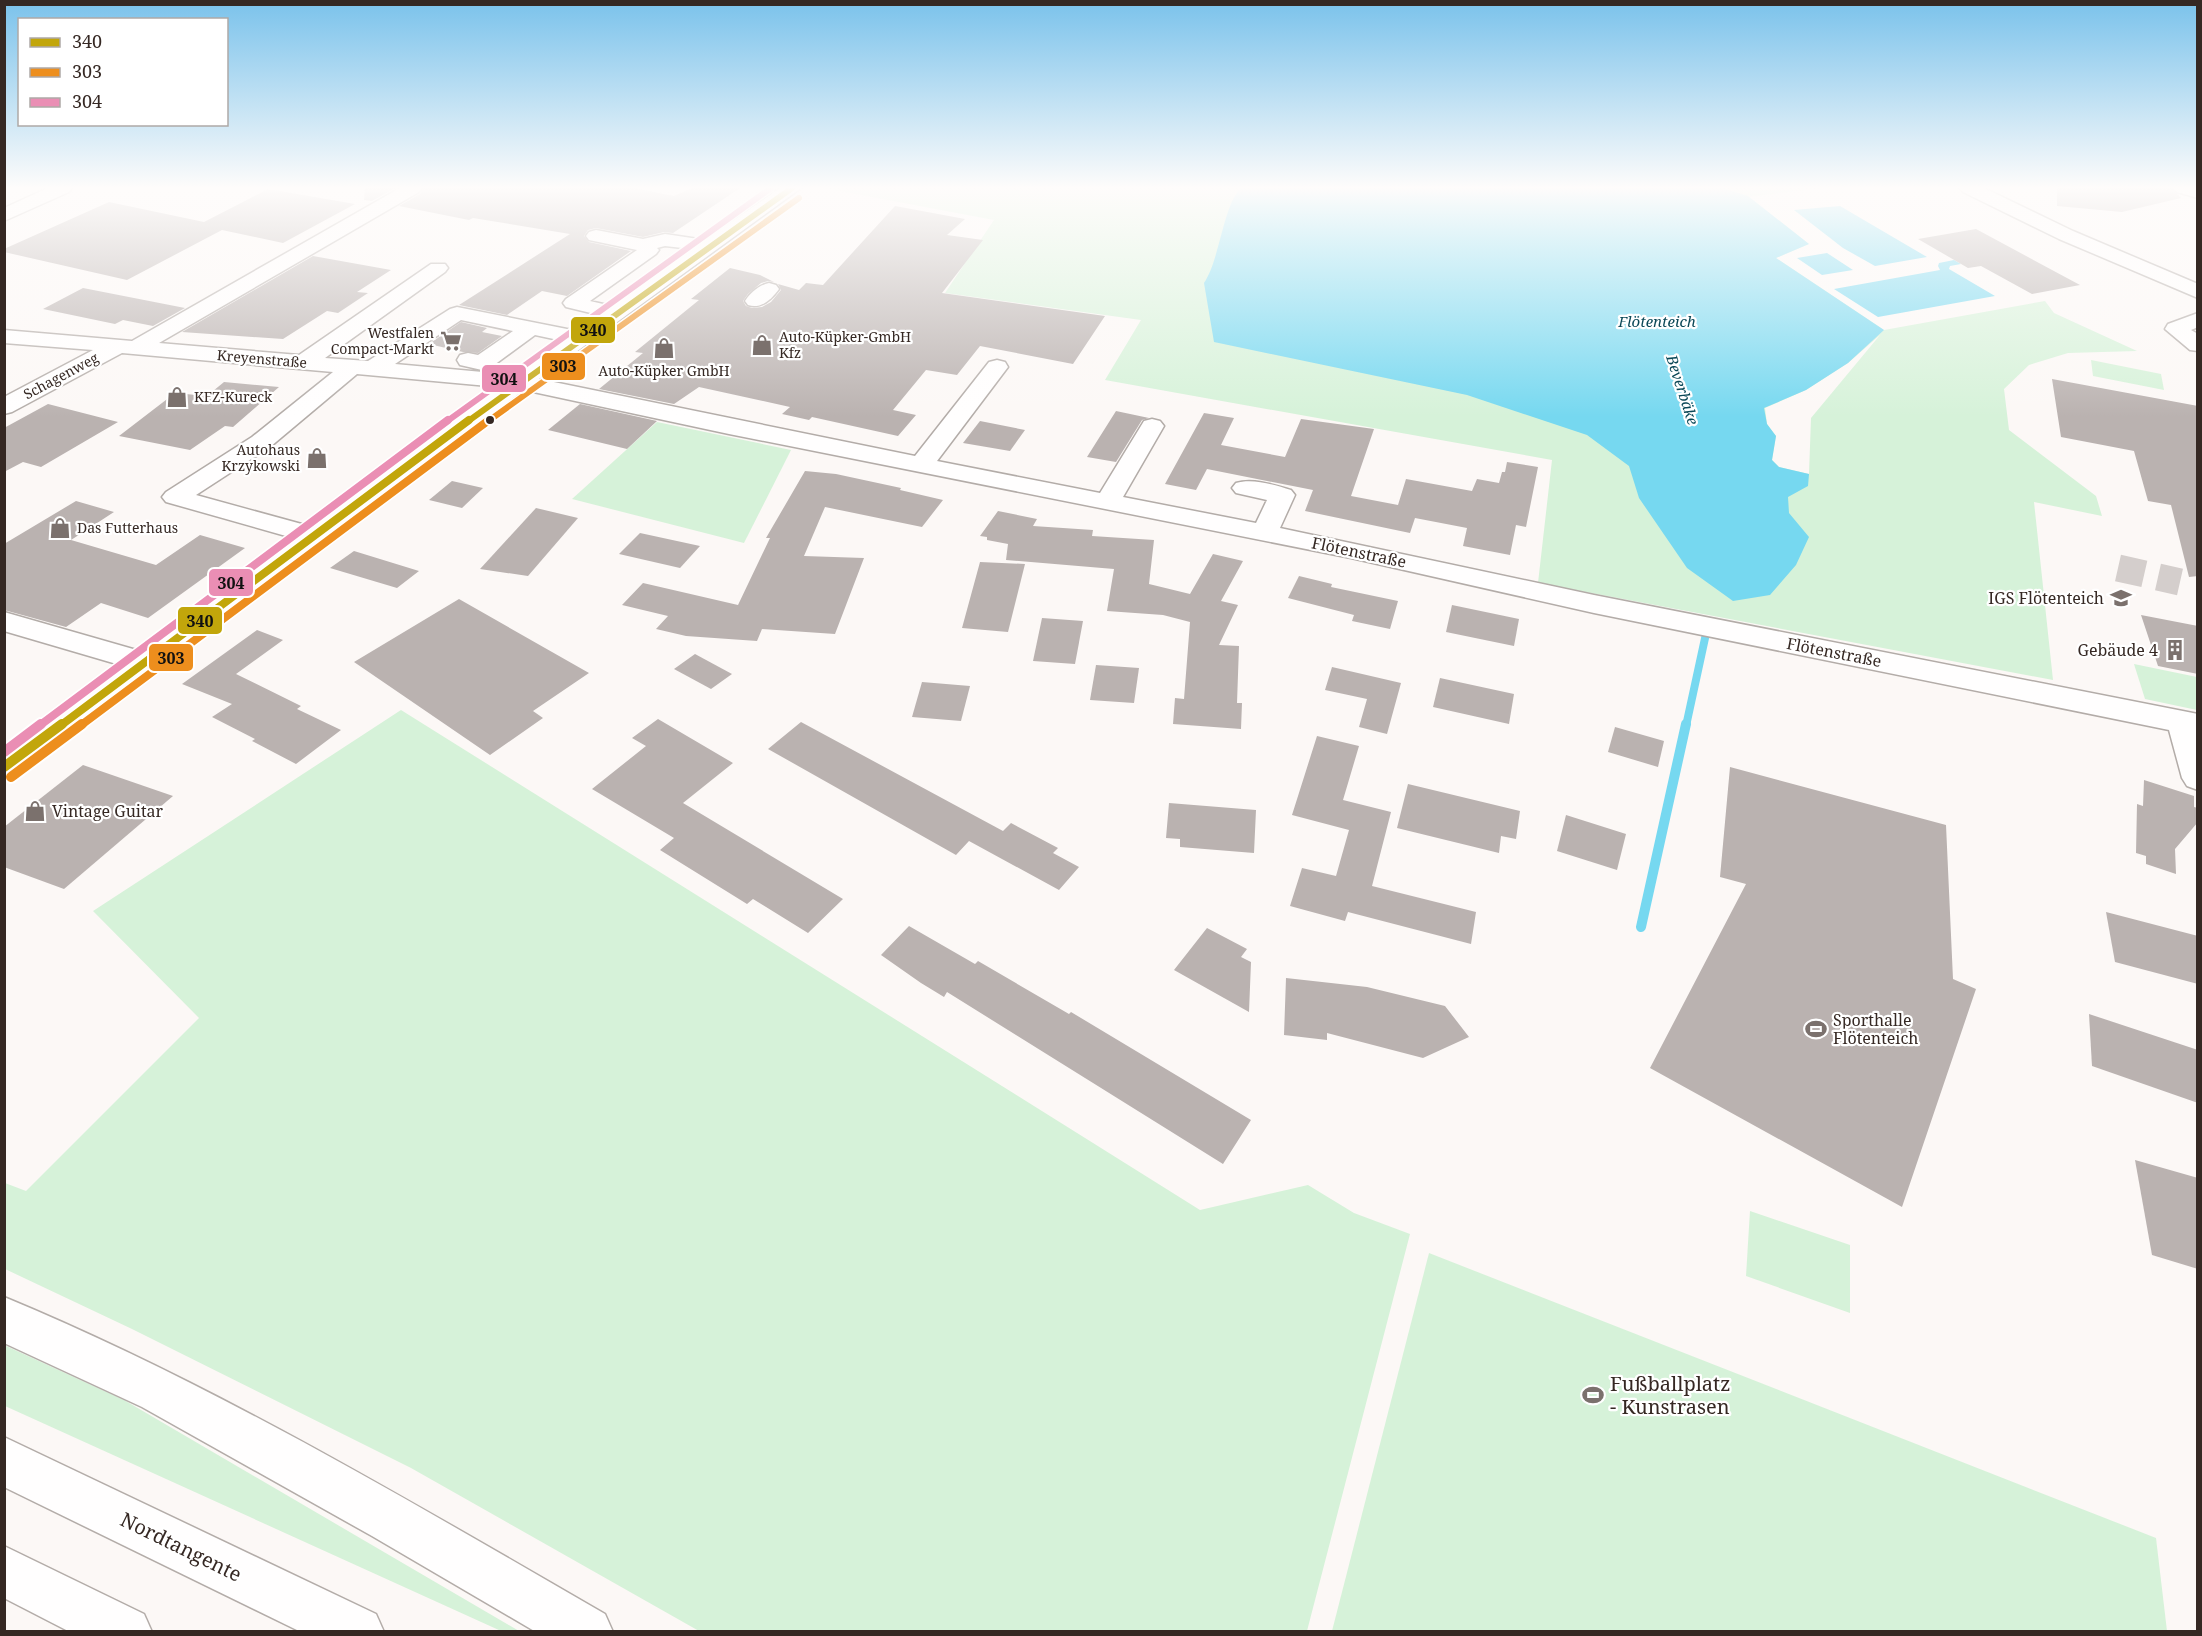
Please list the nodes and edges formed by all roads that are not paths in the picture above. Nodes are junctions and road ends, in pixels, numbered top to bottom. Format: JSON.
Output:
{"nodes":[{"id":1,"x":276,"y":264,"type":"edge"},
{"id":2,"x":628,"y":264,"type":"edge"},
{"id":3,"x":683,"y":264,"type":"edge"},
{"id":4,"x":2134,"y":264,"type":"edge"},
{"id":5,"x":438,"y":268,"type":"dead end"},
{"id":6,"x":2198,"y":292,"type":"edge"},
{"id":7,"x":616,"y":313,"type":"junction"},
{"id":8,"x":2198,"y":319,"type":"edge"},
{"id":9,"x":509,"y":326,"type":"junction"},
{"id":10,"x":4,"y":336,"type":"edge"},
{"id":11,"x":582,"y":338,"type":"junction"},
{"id":12,"x":2198,"y":345,"type":"edge"},
{"id":13,"x":128,"y":347,"type":"junction"},
{"id":14,"x":468,"y":360,"type":"junction"},
{"id":15,"x":304,"y":362,"type":"junction"},
{"id":16,"x":362,"y":367,"type":"junction"},
{"id":17,"x":997,"y":367,"type":"dead end"},
{"id":18,"x":446,"y":375,"type":"junction"},
{"id":19,"x":519,"y":383,"type":"junction"},
{"id":20,"x":4,"y":407,"type":"edge"},
{"id":21,"x":1152,"y":426,"type":"dead end"},
{"id":22,"x":921,"y":465,"type":"junction"},
{"id":23,"x":1245,"y":488,"type":"dead end"},
{"id":24,"x":1107,"y":502,"type":"junction"},
{"id":25,"x":1265,"y":533,"type":"junction"},
{"id":26,"x":315,"y":536,"type":"junction"},
{"id":27,"x":4,"y":621,"type":"edge"},
{"id":28,"x":144,"y":662,"type":"junction"},
{"id":29,"x":2190,"y":724,"type":"edge"},
{"id":30,"x":4,"y":767,"type":"edge"},
{"id":31,"x":2198,"y":778,"type":"edge"},
{"id":32,"x":4,"y":1319,"type":"edge"},
{"id":33,"x":4,"y":1461,"type":"edge"},
{"id":34,"x":4,"y":1571,"type":"edge"},
{"id":35,"x":126,"y":1632,"type":"edge"},
{"id":36,"x":358,"y":1632,"type":"edge"},
{"id":37,"x":587,"y":1632,"type":"edge"}],
"edges":[{"from":1,"to":13,"type":"main road","name":"Schagenweg"},
{"from":2,"to":7,"type":"main road"},
{"from":3,"to":7,"type":"main road"},
{"from":4,"to":6,"type":"main road"},
{"from":5,"to":15,"type":"main road"},
{"from":7,"to":11,"type":"main road"},
{"from":8,"to":12,"type":"main road"},
{"from":9,"to":11,"type":"main road"},
{"from":9,"to":14,"type":"main road"},
{"from":9,"to":14,"type":"main road"},
{"from":9,"to":16,"type":"main road"},
{"from":10,"to":13,"type":"main road","name":"Kreyenstraße"},
{"from":11,"to":19,"type":"main road"},
{"from":13,"to":15,"type":"main road","name":"Kreyenstraße"},
{"from":13,"to":20,"type":"main road","name":"Schagenweg"},
{"from":14,"to":18,"type":"main road"},
{"from":15,"to":16,"type":"main road","name":"Kreyenstraße"},
{"from":16,"to":18,"type":"main road","name":"Kreyenstraße"},
{"from":16,"to":26,"type":"main road"},
{"from":17,"to":22,"type":"main road"},
{"from":18,"to":19,"type":"main road","name":"Kreyenstraße"},
{"from":19,"to":22,"type":"main road","name":"Flötenstraße"},
{"from":19,"to":26,"type":"main road"},
{"from":21,"to":24,"type":"main road"},
{"from":22,"to":24,"type":"main road","name":"Flötenstraße"},
{"from":23,"to":25,"type":"main road"},
{"from":24,"to":25,"type":"main road","name":"Flötenstraße"},
{"from":25,"to":29,"type":"main road","name":"Flötenstraße"},
{"from":26,"to":28,"type":"main road"},
{"from":27,"to":28,"type":"main road"},
{"from":28,"to":30,"type":"main road"},
{"from":29,"to":31,"type":"main road"},
{"from":32,"to":37,"type":"main road"},
{"from":33,"to":36,"type":"main road","name":"Nordtangente"},
{"from":34,"to":35,"type":"main road"}]}
